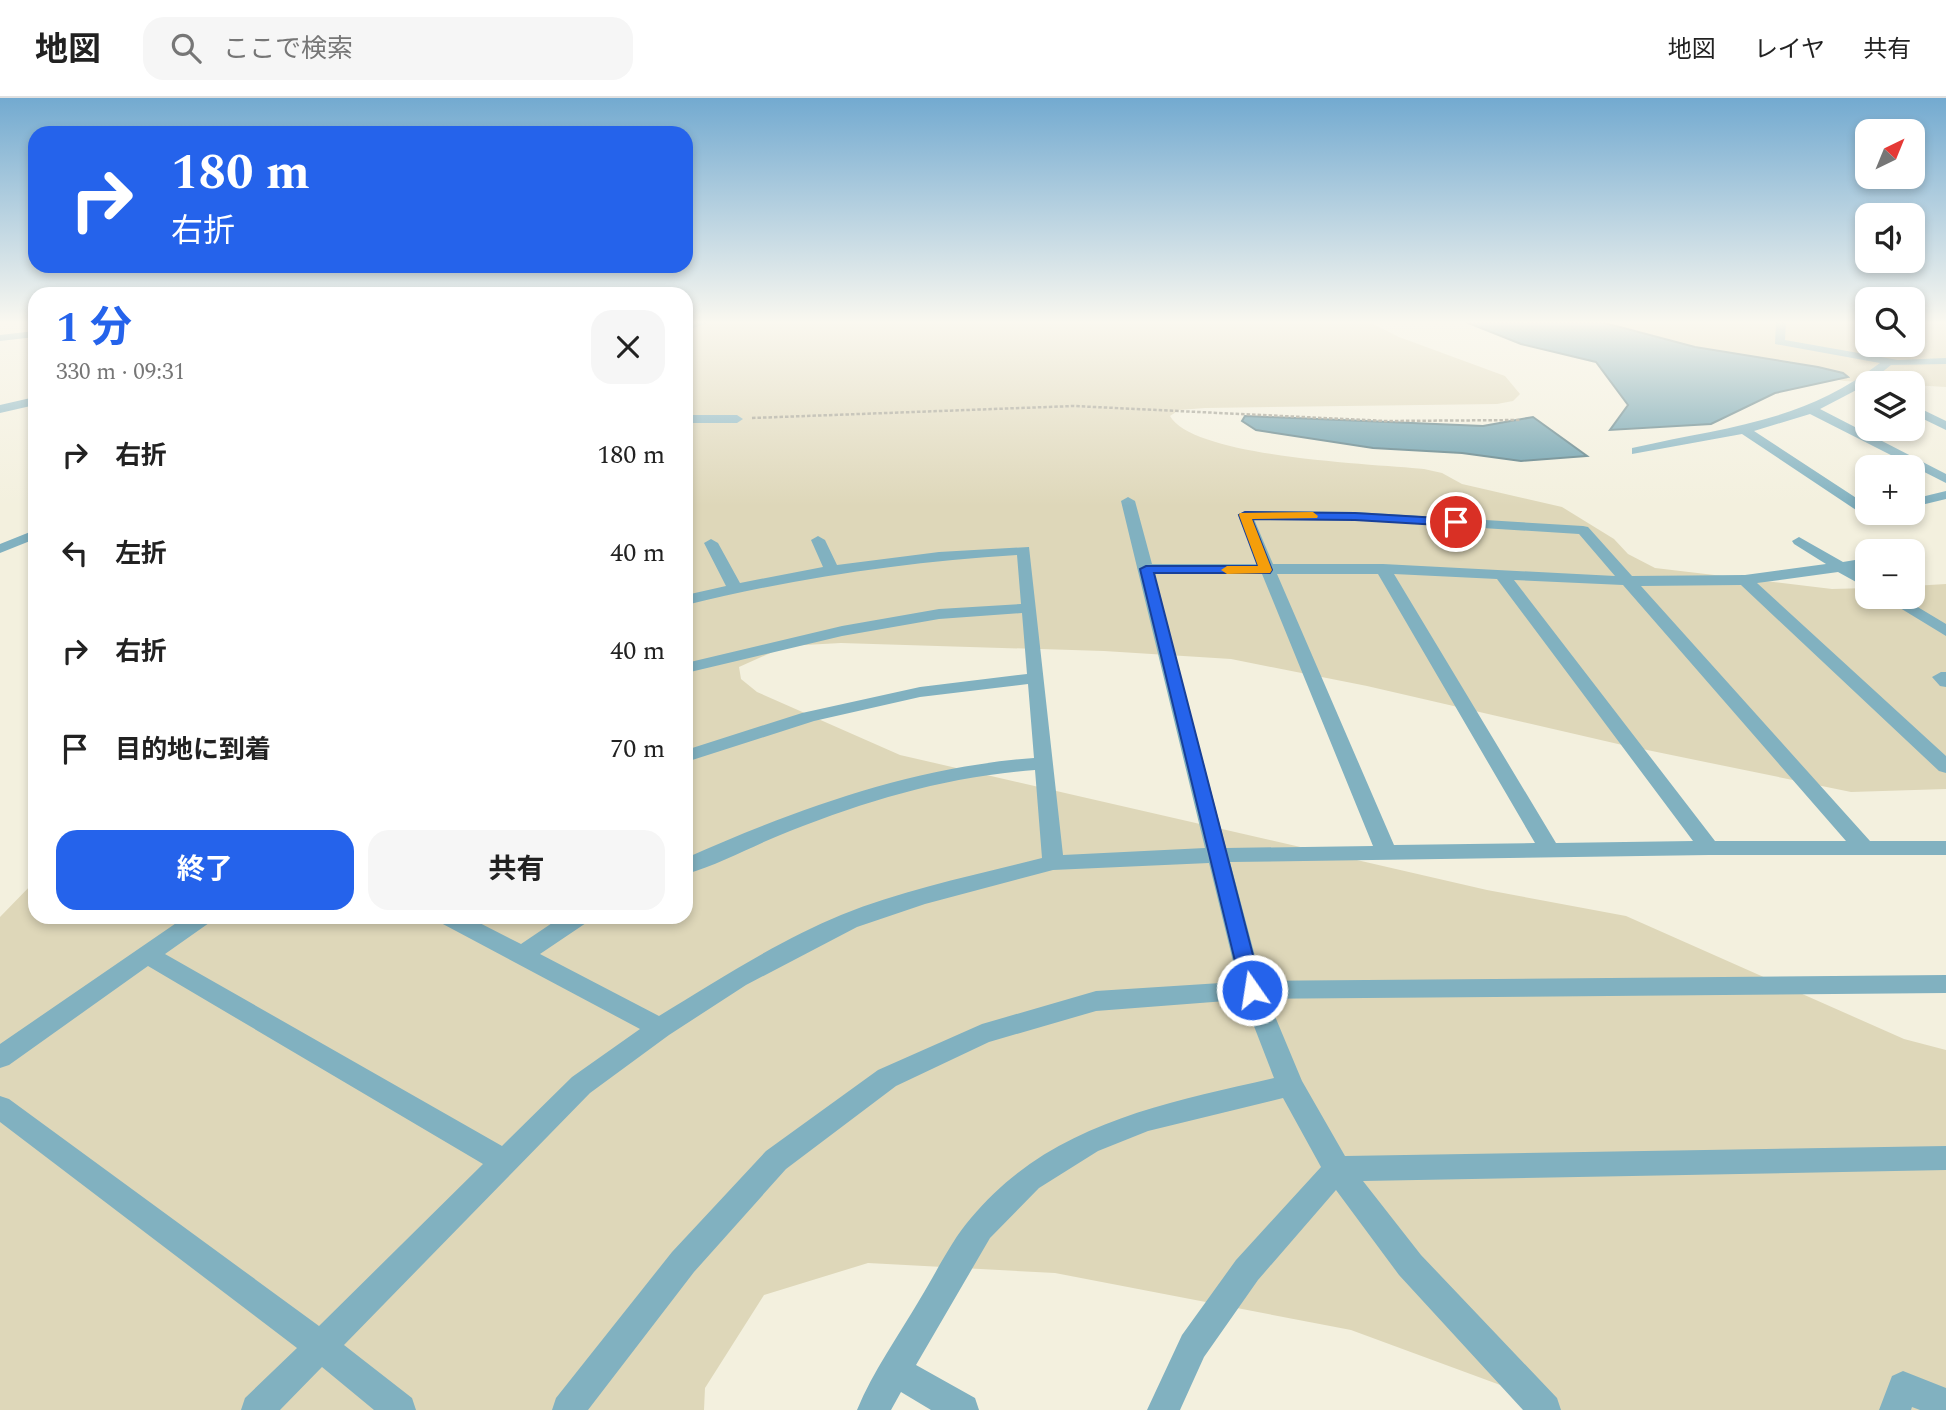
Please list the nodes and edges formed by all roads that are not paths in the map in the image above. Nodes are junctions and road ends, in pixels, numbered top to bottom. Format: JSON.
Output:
{"nodes":[{"id":1,"x":1855,"y":388,"type":"edge"},
{"id":2,"x":28,"y":403,"type":"edge"},
{"id":3,"x":1808,"y":408,"type":"junction"},
{"id":4,"x":0,"y":409,"type":"edge"},
{"id":5,"x":1925,"y":415,"type":"edge"},
{"id":6,"x":693,"y":419,"type":"edge"},
{"id":7,"x":737,"y":419,"type":"road end"},
{"id":8,"x":1946,"y":426,"type":"edge"},
{"id":9,"x":1745,"y":431,"type":"junction"},
{"id":10,"x":1637,"y":451,"type":"dead end"},
{"id":11,"x":1946,"y":478,"type":"edge"},
{"id":12,"x":1946,"y":495,"type":"edge"},
{"id":13,"x":1925,"y":500,"type":"edge"},
{"id":14,"x":1128,"y":501,"type":"dead end"},
{"id":15,"x":1855,"y":503,"type":"edge"},
{"id":16,"x":28,"y":537,"type":"edge"},
{"id":17,"x":818,"y":540,"type":"dead end"},
{"id":18,"x":1799,"y":541,"type":"dead end"},
{"id":19,"x":711,"y":543,"type":"dead end"},
{"id":20,"x":0,"y":549,"type":"edge"},
{"id":21,"x":1855,"y":564,"type":"edge"},
{"id":22,"x":1841,"y":566,"type":"junction"},
{"id":23,"x":832,"y":569,"type":"junction"},
{"id":24,"x":1146,"y":569,"type":"junction"},
{"id":25,"x":1383,"y":569,"type":"junction"},
{"id":26,"x":1265,"y":570,"type":"junction"},
{"id":27,"x":1502,"y":575,"type":"junction"},
{"id":28,"x":1855,"y":575,"type":"edge"},
{"id":29,"x":1745,"y":580,"type":"junction"},
{"id":30,"x":1629,"y":581,"type":"junction"},
{"id":31,"x":735,"y":587,"type":"junction"},
{"id":32,"x":693,"y":598,"type":"edge"},
{"id":33,"x":1028,"y":608,"type":"junction"},
{"id":34,"x":1910,"y":609,"type":"edge"},
{"id":35,"x":1946,"y":631,"type":"edge"},
{"id":36,"x":693,"y":666,"type":"edge"},
{"id":37,"x":1035,"y":678,"type":"junction"},
{"id":38,"x":693,"y":754,"type":"edge"},
{"id":39,"x":1044,"y":763,"type":"junction"},
{"id":40,"x":1946,"y":767,"type":"edge"},
{"id":41,"x":1709,"y":848,"type":"junction"},
{"id":42,"x":1864,"y":848,"type":"junction"},
{"id":43,"x":1946,"y":848,"type":"edge"},
{"id":44,"x":1550,"y":851,"type":"junction"},
{"id":45,"x":1387,"y":853,"type":"junction"},
{"id":46,"x":1220,"y":855,"type":"junction"},
{"id":47,"x":1053,"y":863,"type":"junction"},
{"id":48,"x":693,"y":864,"type":"edge"},
{"id":49,"x":191,"y":924,"type":"edge"},
{"id":50,"x":462,"y":924,"type":"edge"},
{"id":51,"x":568,"y":924,"type":"edge"},
{"id":52,"x":148,"y":955,"type":"junction"},
{"id":53,"x":522,"y":955,"type":"junction"},
{"id":54,"x":1946,"y":984,"type":"edge"},
{"id":55,"x":1252,"y":990,"type":"junction"},
{"id":56,"x":660,"y":1028,"type":"junction"},
{"id":57,"x":0,"y":1058,"type":"edge"},
{"id":58,"x":1290,"y":1085,"type":"junction"},
{"id":59,"x":0,"y":1107,"type":"edge"},
{"id":60,"x":504,"y":1161,"type":"junction"},
{"id":61,"x":1943,"y":1163,"type":"edge"},
{"id":62,"x":1337,"y":1169,"type":"junction"},
{"id":63,"x":320,"y":1346,"type":"junction"},
{"id":64,"x":895,"y":1371,"type":"junction"},
{"id":65,"x":1946,"y":1404,"type":"edge"},
{"id":66,"x":257,"y":1410,"type":"edge"},
{"id":67,"x":400,"y":1410,"type":"edge"},
{"id":68,"x":568,"y":1410,"type":"edge"},
{"id":69,"x":873,"y":1410,"type":"edge"},
{"id":70,"x":963,"y":1410,"type":"edge"},
{"id":71,"x":1163,"y":1410,"type":"edge"},
{"id":72,"x":1545,"y":1410,"type":"edge"},
{"id":73,"x":1895,"y":1410,"type":"edge"}],
"edges":[{"from":1,"to":3,"type":"street"},
{"from":2,"to":4,"type":"street"},
{"from":3,"to":9,"type":"street"},
{"from":3,"to":11,"type":"street"},
{"from":5,"to":8,"type":"street"},
{"from":6,"to":7,"type":"street"},
{"from":9,"to":10,"type":"street"},
{"from":9,"to":15,"type":"street"},
{"from":12,"to":13,"type":"street"},
{"from":14,"to":24,"type":"street"},
{"from":16,"to":20,"type":"street"},
{"from":17,"to":23,"type":"street"},
{"from":18,"to":22,"type":"street"},
{"from":19,"to":31,"type":"street"},
{"from":21,"to":22,"type":"street"},
{"from":22,"to":28,"type":"street"},
{"from":22,"to":29,"type":"street"},
{"from":23,"to":31,"type":"street"},
{"from":23,"to":33,"type":"street"},
{"from":24,"to":26,"type":"street"},
{"from":24,"to":46,"type":"street"},
{"from":25,"to":26,"type":"street"},
{"from":25,"to":27,"type":"street"},
{"from":25,"to":44,"type":"street"},
{"from":26,"to":30,"type":"street"},
{"from":26,"to":45,"type":"street"},
{"from":27,"to":30,"type":"street"},
{"from":27,"to":41,"type":"street"},
{"from":29,"to":30,"type":"street"},
{"from":29,"to":40,"type":"street"},
{"from":30,"to":42,"type":"street"},
{"from":31,"to":32,"type":"street"},
{"from":33,"to":36,"type":"street"},
{"from":33,"to":37,"type":"street"},
{"from":34,"to":35,"type":"street"},
{"from":37,"to":38,"type":"street"},
{"from":37,"to":39,"type":"street"},
{"from":39,"to":47,"type":"street"},
{"from":39,"to":48,"type":"street"},
{"from":41,"to":42,"type":"street"},
{"from":41,"to":44,"type":"street"},
{"from":42,"to":43,"type":"street"},
{"from":44,"to":45,"type":"street"},
{"from":45,"to":46,"type":"street"},
{"from":46,"to":47,"type":"street"},
{"from":46,"to":55,"type":"street"},
{"from":47,"to":56,"type":"street"},
{"from":49,"to":52,"type":"street"},
{"from":50,"to":53,"type":"street"},
{"from":51,"to":53,"type":"street"},
{"from":52,"to":57,"type":"street"},
{"from":52,"to":60,"type":"street"},
{"from":53,"to":56,"type":"street"},
{"from":54,"to":55,"type":"street"},
{"from":55,"to":58,"type":"street"},
{"from":55,"to":68,"type":"street"},
{"from":56,"to":60,"type":"street"},
{"from":58,"to":62,"type":"street"},
{"from":58,"to":64,"type":"street"},
{"from":59,"to":63,"type":"street"},
{"from":60,"to":63,"type":"street"},
{"from":61,"to":62,"type":"street"},
{"from":62,"to":71,"type":"street"},
{"from":62,"to":72,"type":"street"},
{"from":63,"to":66,"type":"street"},
{"from":63,"to":67,"type":"street"},
{"from":64,"to":69,"type":"street"},
{"from":64,"to":70,"type":"street"},
{"from":65,"to":73,"type":"street"}]}
